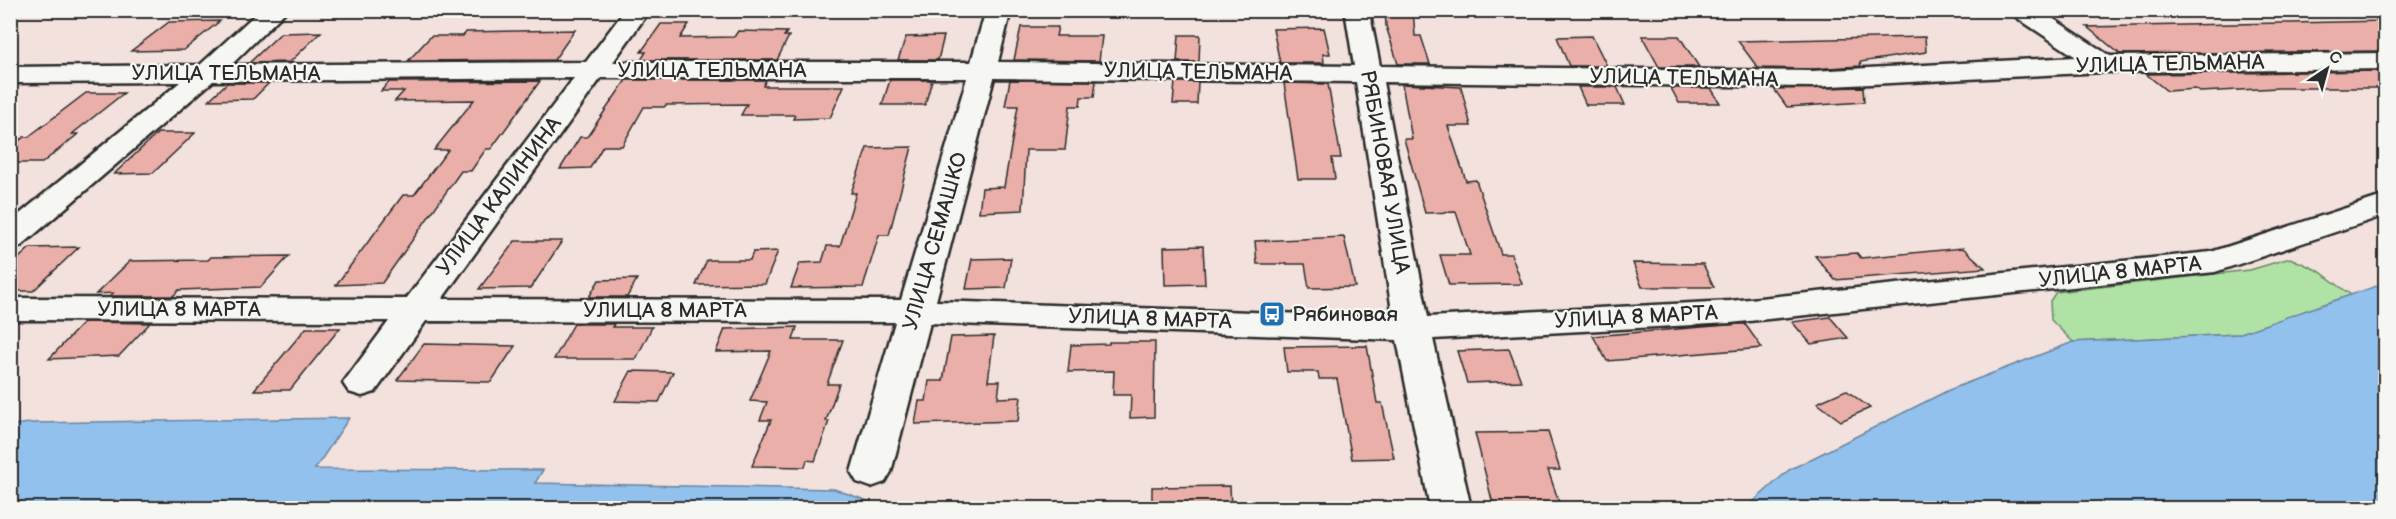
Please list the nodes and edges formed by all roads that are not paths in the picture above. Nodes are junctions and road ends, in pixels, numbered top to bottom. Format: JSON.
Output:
{"nodes":[{"id":1,"x":275,"y":10,"type":"edge"},
{"id":2,"x":638,"y":10,"type":"edge"},
{"id":3,"x":999,"y":10,"type":"edge"},
{"id":4,"x":1357,"y":10,"type":"edge"},
{"id":5,"x":2022,"y":10,"type":"edge"},
{"id":6,"x":2385,"y":61,"type":"edge"},
{"id":7,"x":2104,"y":64,"type":"junction"},
{"id":8,"x":593,"y":70,"type":"junction"},
{"id":9,"x":982,"y":70,"type":"junction"},
{"id":10,"x":207,"y":73,"type":"junction"},
{"id":11,"x":1367,"y":74,"type":"junction"},
{"id":12,"x":10,"y":75,"type":"edge"},
{"id":13,"x":2385,"y":204,"type":"edge"},
{"id":14,"x":10,"y":239,"type":"edge"},
{"id":15,"x":10,"y":309,"type":"edge"},
{"id":16,"x":415,"y":309,"type":"junction"},
{"id":17,"x":915,"y":311,"type":"junction"},
{"id":18,"x":1413,"y":329,"type":"junction"},
{"id":19,"x":362,"y":383,"type":"dead end"},
{"id":20,"x":871,"y":472,"type":"dead end"},
{"id":21,"x":1451,"y":508,"type":"edge"}],
"edges":[{"from":1,"to":10,"type":"street"},
{"from":2,"to":8,"type":"street","name":"УЛИЦА КАЛИНИНА"},
{"from":3,"to":9,"type":"street","name":"УЛИЦА СЕМАШКО"},
{"from":4,"to":11,"type":"street","name":"РЯБИНОВАЯ УЛИЦА"},
{"from":5,"to":7,"type":"street"},
{"from":6,"to":7,"type":"street","name":"УЛИЦА ТЕЛЬМАНА"},
{"from":7,"to":11,"type":"street","name":"УЛИЦА ТЕЛЬМАНА"},
{"from":8,"to":9,"type":"street","name":"УЛИЦА ТЕЛЬМАНА"},
{"from":8,"to":10,"type":"street","name":"УЛИЦА ТЕЛЬМАНА"},
{"from":8,"to":16,"type":"street","name":"УЛИЦА КАЛИНИНА"},
{"from":9,"to":11,"type":"street","name":"УЛИЦА ТЕЛЬМАНА"},
{"from":9,"to":17,"type":"street","name":"УЛИЦА СЕМАШКО"},
{"from":10,"to":12,"type":"street","name":"УЛИЦА ТЕЛЬМАНА"},
{"from":10,"to":14,"type":"street"},
{"from":11,"to":18,"type":"street","name":"РЯБИНОВАЯ УЛИЦА"},
{"from":13,"to":18,"type":"street","name":"УЛИЦА 8 МАРТА"},
{"from":15,"to":16,"type":"street","name":"УЛИЦА 8 МАРТА"},
{"from":16,"to":17,"type":"street","name":"УЛИЦА 8 МАРТА"},
{"from":16,"to":19,"type":"street","name":"УЛИЦА КАЛИНИНА"},
{"from":17,"to":18,"type":"street","name":"УЛИЦА 8 МАРТА"},
{"from":17,"to":20,"type":"street","name":"УЛИЦА СЕМАШКО"},
{"from":18,"to":21,"type":"street","name":"РЯБИНОВАЯ УЛИЦА"}]}
